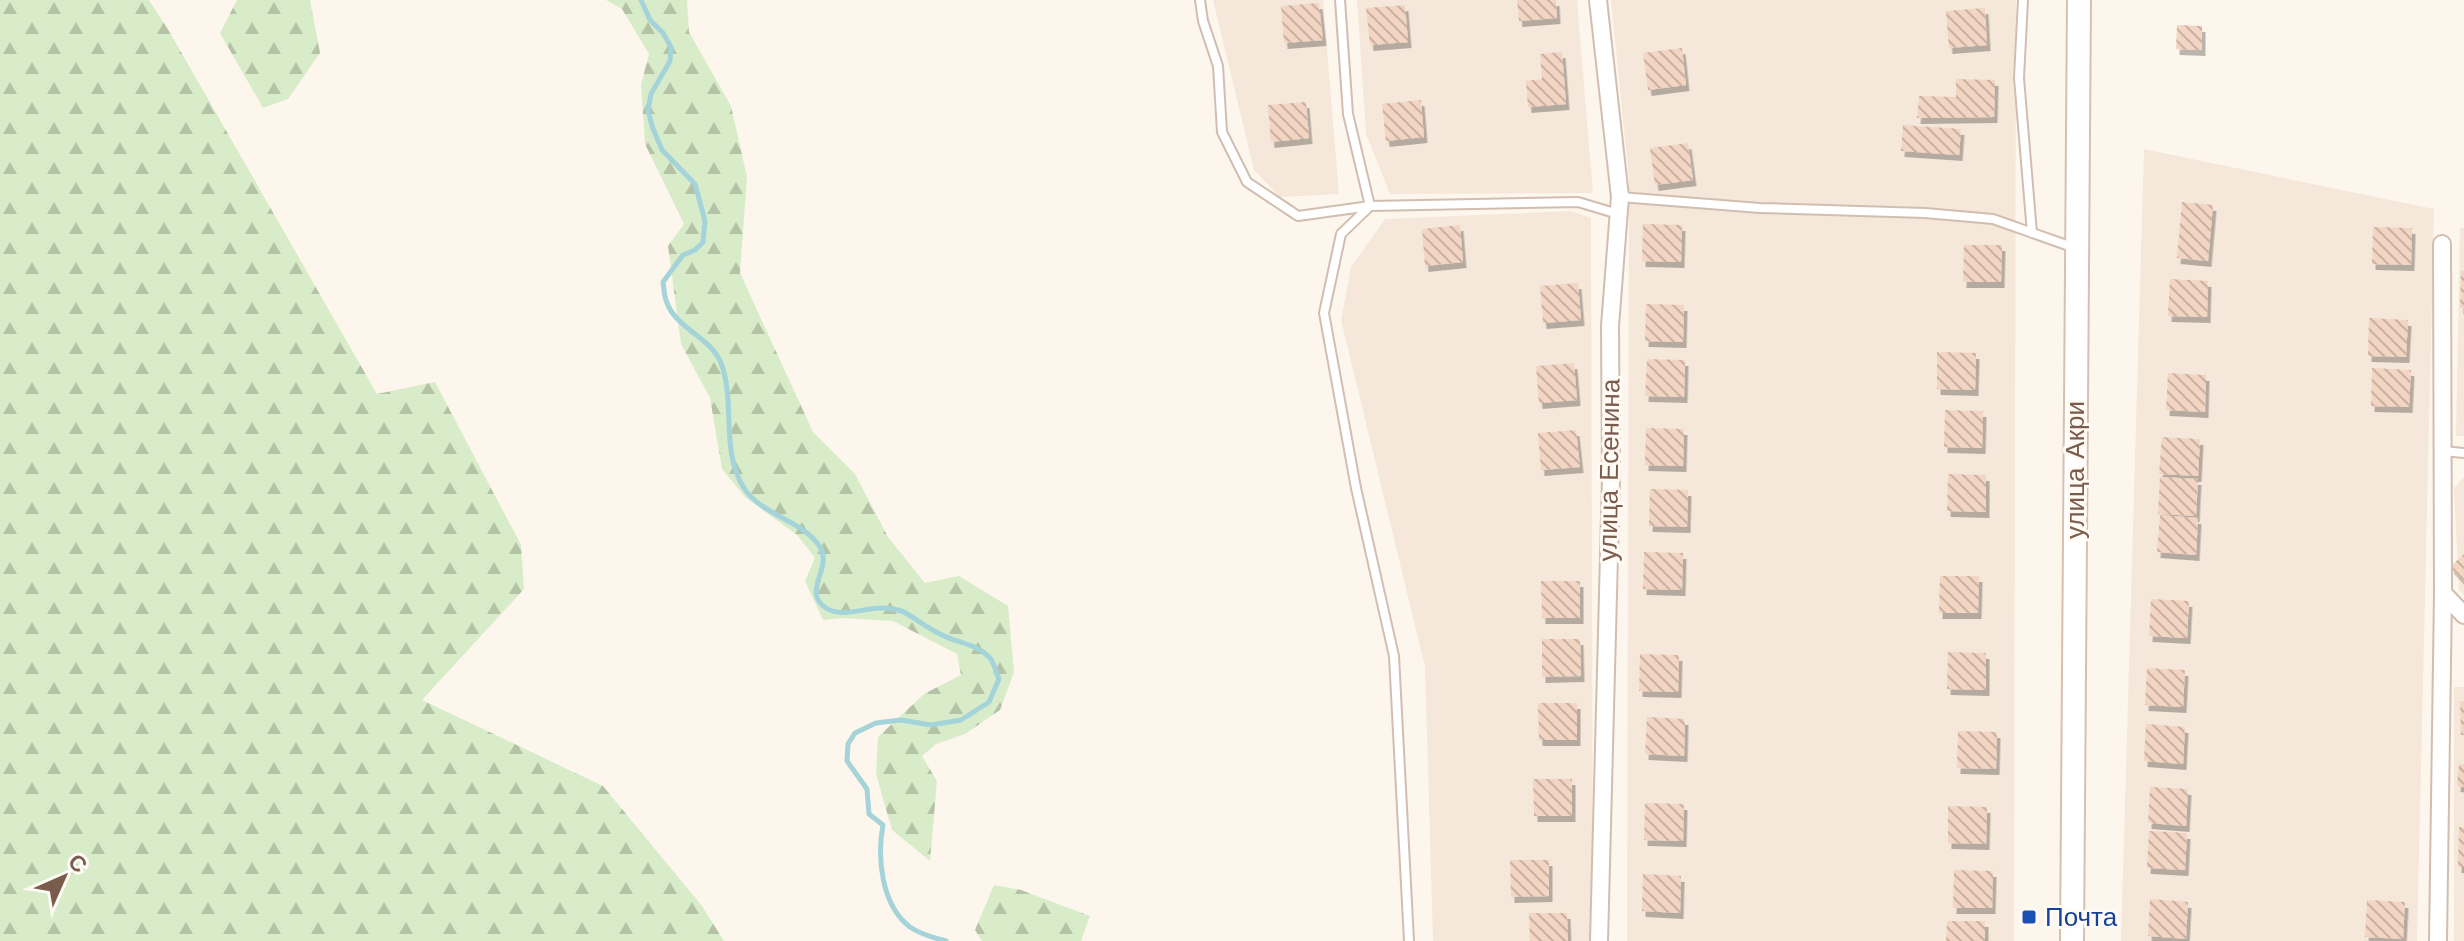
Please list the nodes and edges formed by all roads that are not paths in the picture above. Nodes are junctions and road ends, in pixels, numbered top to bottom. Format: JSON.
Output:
{"nodes":[{"id":1,"x":1200,"y":0,"type":"edge"},
{"id":2,"x":1340,"y":0,"type":"edge"},
{"id":3,"x":1598,"y":0,"type":"edge"},
{"id":4,"x":2023,"y":0,"type":"edge"},
{"id":5,"x":2079,"y":0,"type":"edge"},
{"id":6,"x":1620,"y":197,"type":"junction"},
{"id":7,"x":1370,"y":206,"type":"junction"},
{"id":8,"x":1619,"y":215,"type":"junction"},
{"id":9,"x":2032,"y":233,"type":"junction"},
{"id":10,"x":2442,"y":244,"type":"dead end"},
{"id":11,"x":2076,"y":248,"type":"junction"},
{"id":12,"x":2443,"y":451,"type":"junction"},
{"id":13,"x":2464,"y":453,"type":"edge"},
{"id":14,"x":2443,"y":593,"type":"junction"},
{"id":15,"x":2464,"y":615,"type":"edge"},
{"id":16,"x":1409,"y":941,"type":"edge"},
{"id":17,"x":1599,"y":941,"type":"edge"},
{"id":18,"x":2072,"y":941,"type":"edge"},
{"id":19,"x":2438,"y":941,"type":"edge"}],
"edges":[{"from":1,"to":7,"type":"lane"},
{"from":2,"to":7,"type":"lane"},
{"from":3,"to":6,"type":"street","name":"улица Есенина"},
{"from":4,"to":9,"type":"lane"},
{"from":5,"to":11,"type":"main road","name":"улица Акри"},
{"from":6,"to":8,"type":"street","name":"улица Есенина"},
{"from":6,"to":9,"type":"lane"},
{"from":7,"to":8,"type":"lane"},
{"from":7,"to":16,"type":"lane"},
{"from":8,"to":17,"type":"street","name":"улица Есенина"},
{"from":9,"to":11,"type":"lane"},
{"from":10,"to":12,"type":"street"},
{"from":11,"to":18,"type":"main road","name":"улица Акри"},
{"from":12,"to":13,"type":"lane"},
{"from":12,"to":14,"type":"street"},
{"from":14,"to":15,"type":"street"},
{"from":14,"to":19,"type":"street"}]}
